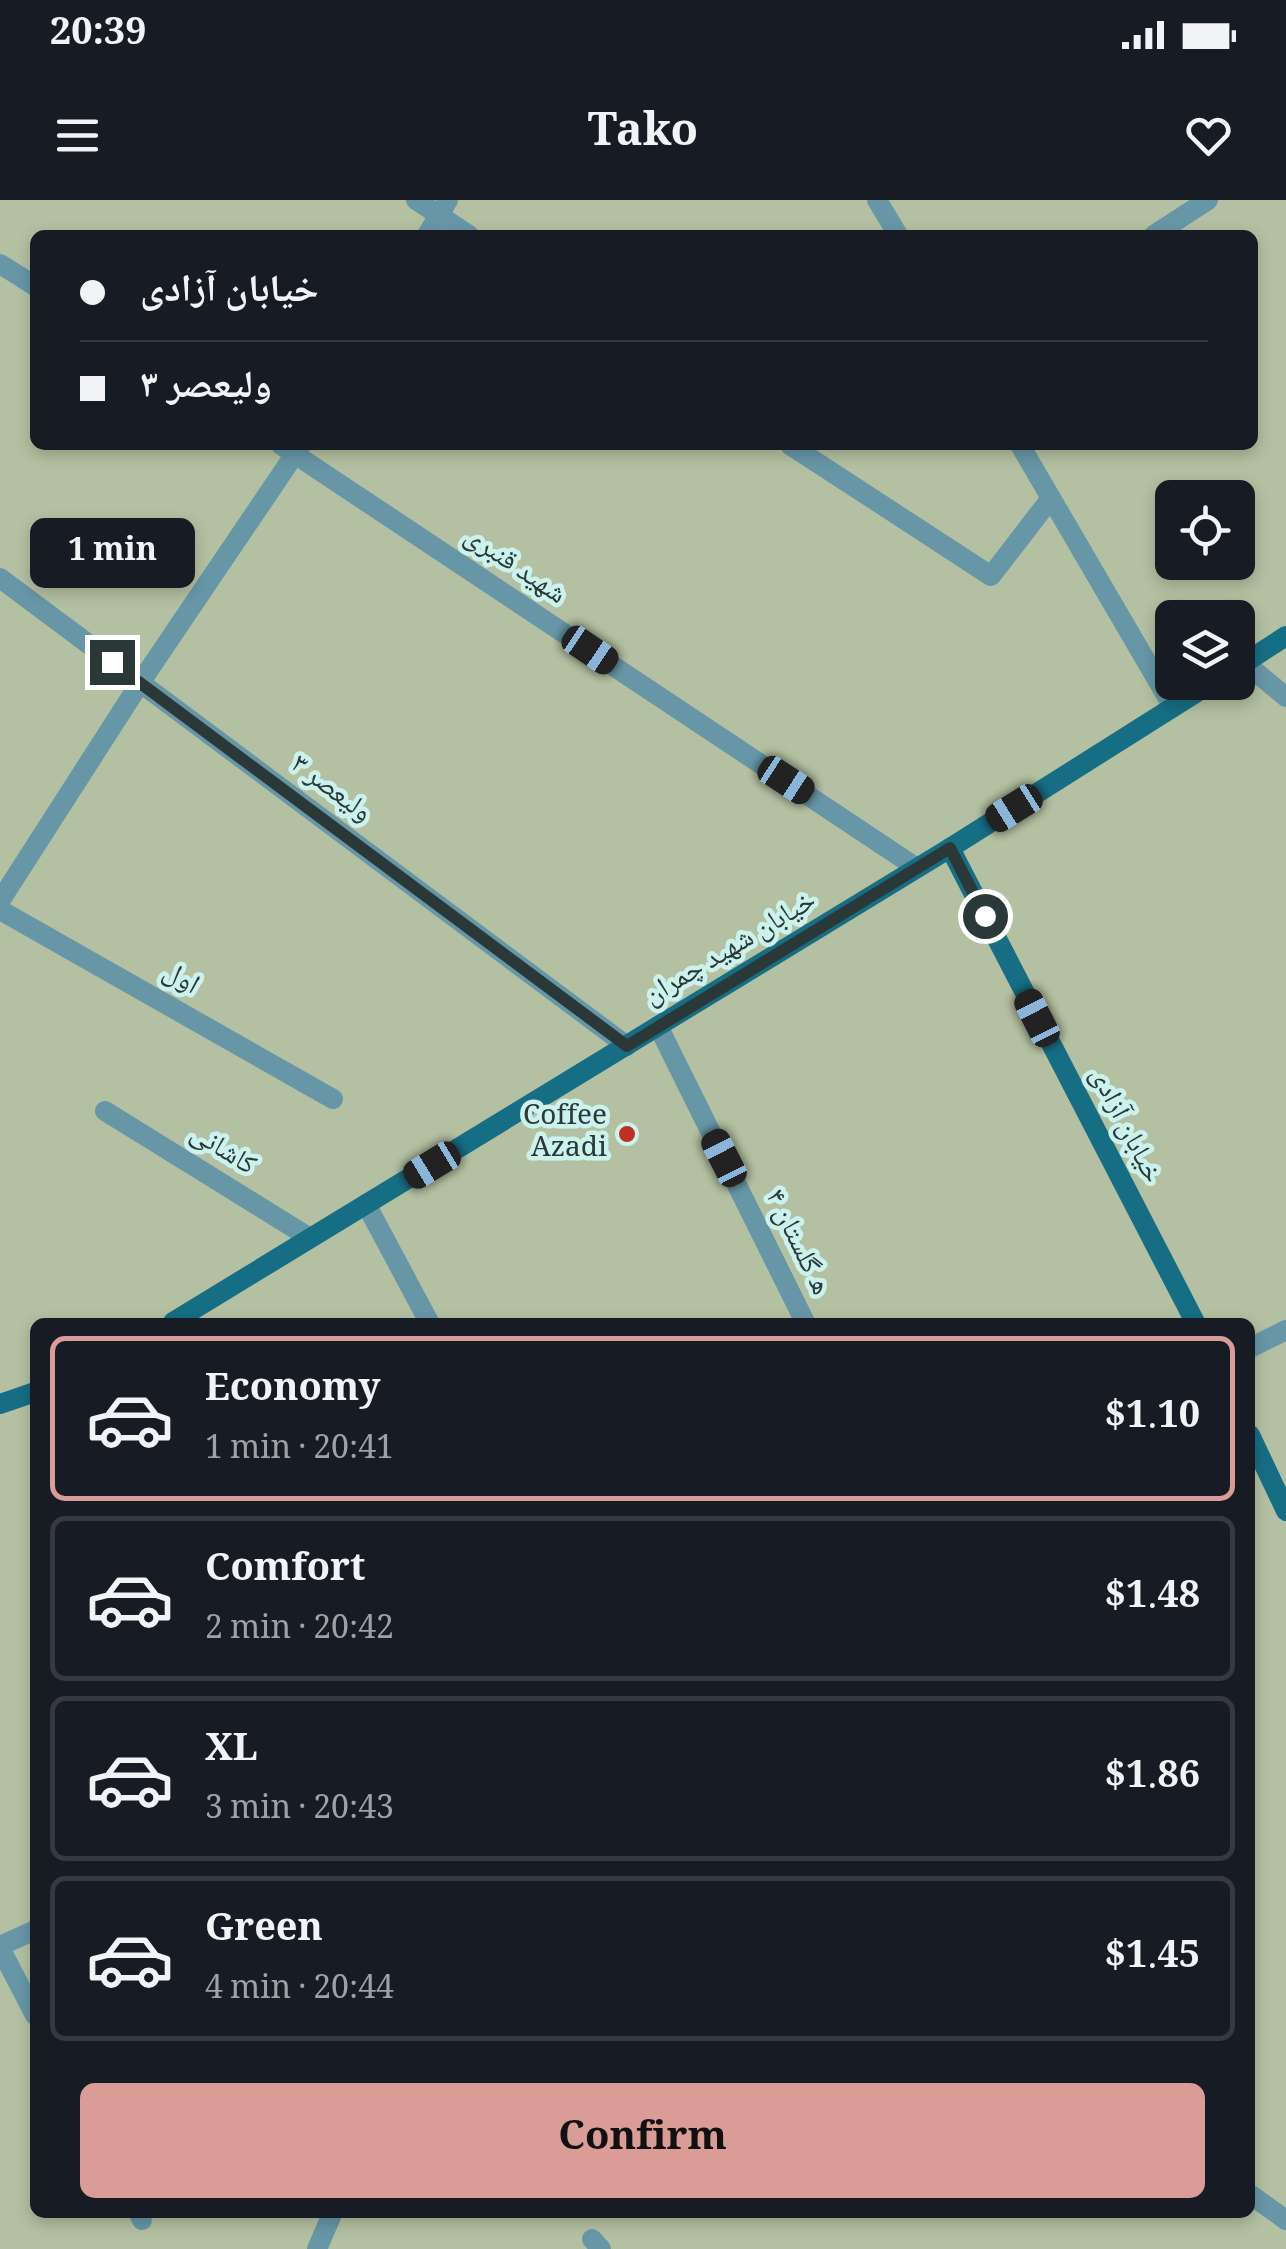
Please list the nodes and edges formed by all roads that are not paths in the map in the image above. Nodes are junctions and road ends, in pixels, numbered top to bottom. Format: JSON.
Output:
{"nodes":[{"id":1,"x":416,"y":200,"type":"edge"},
{"id":2,"x":878,"y":200,"type":"edge"},
{"id":3,"x":1208,"y":200,"type":"edge"},
{"id":4,"x":443,"y":207,"type":"edge"},
{"id":5,"x":429,"y":230,"type":"edge"},
{"id":6,"x":465,"y":230,"type":"edge"},
{"id":7,"x":895,"y":230,"type":"edge"},
{"id":8,"x":1162,"y":230,"type":"edge"},
{"id":9,"x":0,"y":264,"type":"edge"},
{"id":10,"x":30,"y":283,"type":"edge"},
{"id":11,"x":291,"y":450,"type":"edge"},
{"id":12,"x":295,"y":450,"type":"edge"},
{"id":13,"x":798,"y":450,"type":"edge"},
{"id":14,"x":1023,"y":450,"type":"edge"},
{"id":15,"x":1051,"y":498,"type":"junction"},
{"id":16,"x":0,"y":578,"type":"edge"},
{"id":17,"x":1286,"y":636,"type":"edge"},
{"id":18,"x":1255,"y":656,"type":"edge"},
{"id":19,"x":1255,"y":675,"type":"edge"},
{"id":20,"x":140,"y":682,"type":"junction"},
{"id":21,"x":1286,"y":697,"type":"edge"},
{"id":22,"x":1185,"y":700,"type":"edge"},
{"id":23,"x":1173,"y":708,"type":"junction"},
{"id":24,"x":950,"y":848,"type":"junction"},
{"id":25,"x":918,"y":868,"type":"junction"},
{"id":26,"x":0,"y":901,"type":"edge"},
{"id":27,"x":0,"y":910,"type":"edge"},
{"id":28,"x":658,"y":1026,"type":"junction"},
{"id":29,"x":627,"y":1046,"type":"junction"},
{"id":30,"x":333,"y":1099,"type":"dead end"},
{"id":31,"x":106,"y":1111,"type":"dead end"},
{"id":32,"x":366,"y":1204,"type":"junction"},
{"id":33,"x":310,"y":1238,"type":"junction"},
{"id":34,"x":180,"y":1318,"type":"edge"},
{"id":35,"x":428,"y":1318,"type":"edge"},
{"id":36,"x":804,"y":1318,"type":"edge"},
{"id":37,"x":1193,"y":1318,"type":"edge"},
{"id":38,"x":1286,"y":1330,"type":"edge"},
{"id":39,"x":1255,"y":1346,"type":"edge"},
{"id":40,"x":30,"y":1394,"type":"edge"},
{"id":41,"x":0,"y":1404,"type":"edge"},
{"id":42,"x":1255,"y":1446,"type":"edge"},
{"id":43,"x":1286,"y":1511,"type":"edge"},
{"id":44,"x":30,"y":1932,"type":"edge"},
{"id":45,"x":0,"y":1947,"type":"edge"},
{"id":46,"x":30,"y":2005,"type":"edge"},
{"id":47,"x":1255,"y":2198,"type":"edge"},
{"id":48,"x":330,"y":2218,"type":"edge"},
{"id":49,"x":1286,"y":2220,"type":"edge"},
{"id":50,"x":317,"y":2249,"type":"edge"}],
"edges":[{"from":1,"to":4,"type":"street"},
{"from":2,"to":7,"type":"street"},
{"from":3,"to":8,"type":"street"},
{"from":4,"to":5,"type":"street"},
{"from":4,"to":6,"type":"street"},
{"from":9,"to":10,"type":"street"},
{"from":11,"to":20,"type":"street"},
{"from":12,"to":25,"type":"street","name":"شهید قنبری"},
{"from":13,"to":15,"type":"street"},
{"from":14,"to":15,"type":"street"},
{"from":15,"to":23,"type":"street"},
{"from":16,"to":20,"type":"street","name":"ولیعصر ۳"},
{"from":17,"to":18,"type":"main road"},
{"from":19,"to":21,"type":"street"},
{"from":20,"to":26,"type":"street"},
{"from":20,"to":29,"type":"street","name":"ولیعصر ۳"},
{"from":22,"to":23,"type":"main road","name":"خیابان شهید چمران"},
{"from":23,"to":24,"type":"main road","name":"خیابان شهید چمران"},
{"from":24,"to":25,"type":"main road","name":"خیابان شهید چمران"},
{"from":24,"to":37,"type":"main road","name":"خیابان آزادی"},
{"from":25,"to":28,"type":"main road","name":"خیابان شهید چمران"},
{"from":27,"to":30,"type":"street","name":"اول"},
{"from":28,"to":29,"type":"main road","name":"خیابان شهید چمران"},
{"from":28,"to":36,"type":"street","name":"ه گلستان ۴"},
{"from":29,"to":32,"type":"main road","name":"خیابان شهید چمران"},
{"from":31,"to":33,"type":"street","name":"کاشانی"},
{"from":32,"to":33,"type":"main road","name":"خیابان شهید چمران"},
{"from":32,"to":35,"type":"street"},
{"from":33,"to":34,"type":"main road","name":"خیابان شهید چمران"},
{"from":38,"to":39,"type":"street"},
{"from":40,"to":41,"type":"main road"},
{"from":42,"to":43,"type":"main road"},
{"from":44,"to":45,"type":"street"},
{"from":45,"to":46,"type":"street"},
{"from":47,"to":49,"type":"street"},
{"from":48,"to":50,"type":"street"}]}
